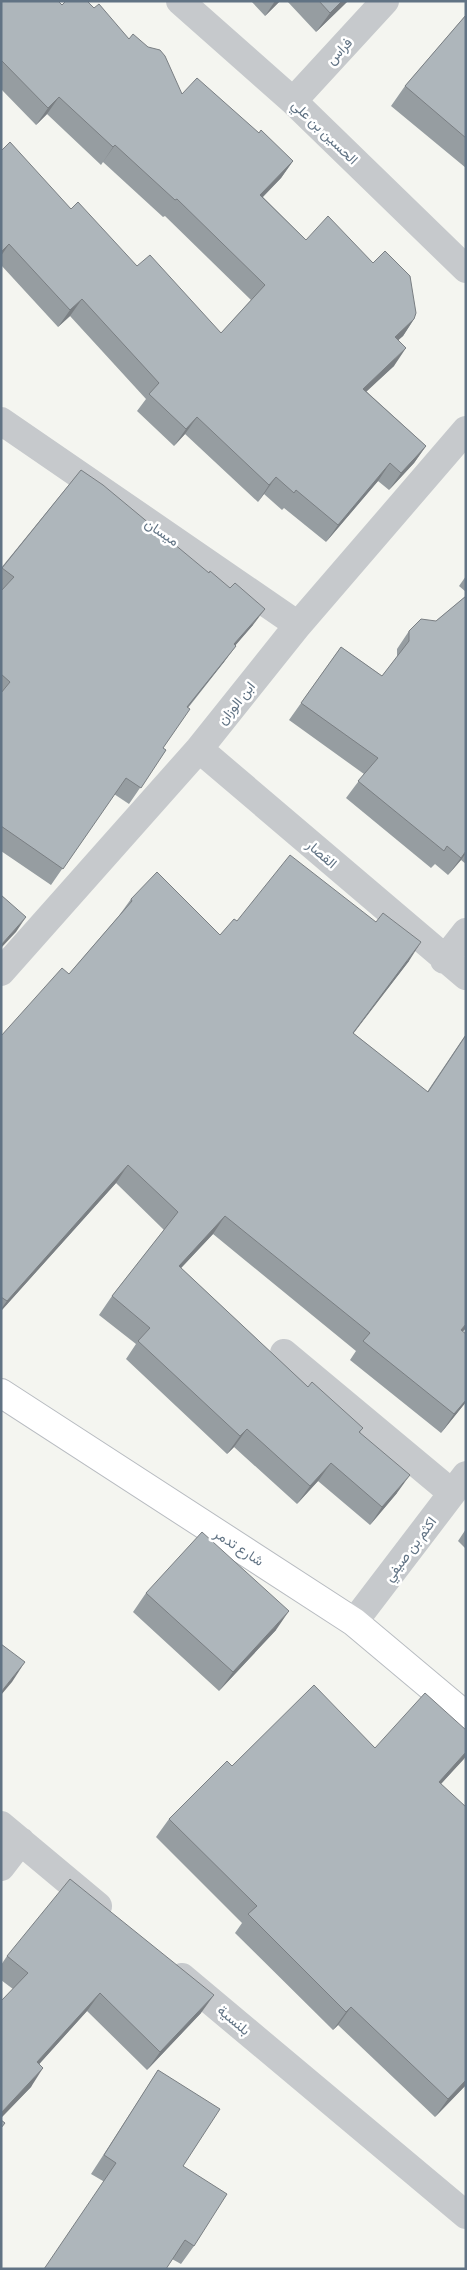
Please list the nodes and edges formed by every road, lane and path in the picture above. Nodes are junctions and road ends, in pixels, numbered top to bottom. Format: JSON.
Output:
{"nodes":[{"id":1,"x":180,"y":1,"type":"edge"},
{"id":2,"x":385,"y":1,"type":"edge"},
{"id":3,"x":293,"y":101,"type":"junction"},
{"id":4,"x":466,"y":269,"type":"edge"},
{"id":5,"x":1,"y":421,"type":"edge"},
{"id":6,"x":466,"y":430,"type":"edge"},
{"id":7,"x":298,"y":625,"type":"junction"},
{"id":8,"x":199,"y":749,"type":"junction"},
{"id":9,"x":466,"y":932,"type":"edge"},
{"id":10,"x":444,"y":960,"type":"junction"},
{"id":11,"x":1,"y":972,"type":"edge"},
{"id":12,"x":466,"y":976,"type":"edge"},
{"id":13,"x":284,"y":1353,"type":"dead end"},
{"id":14,"x":1,"y":1393,"type":"edge"},
{"id":15,"x":459,"y":1484,"type":"edge"},
{"id":16,"x":354,"y":1622,"type":"junction"},
{"id":17,"x":466,"y":1716,"type":"edge"},
{"id":18,"x":11,"y":1833,"type":"edge"},
{"id":19,"x":1,"y":1866,"type":"edge"},
{"id":20,"x":119,"y":1924,"type":"edge"},
{"id":21,"x":164,"y":1962,"type":"edge"},
{"id":22,"x":466,"y":2215,"type":"edge"}],
"edges":[{"from":1,"to":3,"type":"street","name":"الحسين بن علي"},
{"from":2,"to":3,"type":"street","name":"فراس"},
{"from":3,"to":4,"type":"street","name":"الحسين بن علي"},
{"from":5,"to":7,"type":"street","name":"ميسان"},
{"from":6,"to":7,"type":"street","name":"ابن الوزان"},
{"from":7,"to":8,"type":"street","name":"ابن الوزان"},
{"from":8,"to":10,"type":"street","name":"القصار"},
{"from":8,"to":11,"type":"street","name":"ابن الوزان"},
{"from":9,"to":10,"type":"street"},
{"from":10,"to":12,"type":"street","name":"القصار"},
{"from":13,"to":15,"type":"street"},
{"from":14,"to":16,"type":"street","name":"شارع تدمر"},
{"from":15,"to":16,"type":"street","name":"اكثم بن صيفي"},
{"from":16,"to":17,"type":"street","name":"شارع تدمر"},
{"from":18,"to":19,"type":"street"},
{"from":18,"to":20,"type":"street"},
{"from":21,"to":22,"type":"street","name":"بلنسية"}]}
